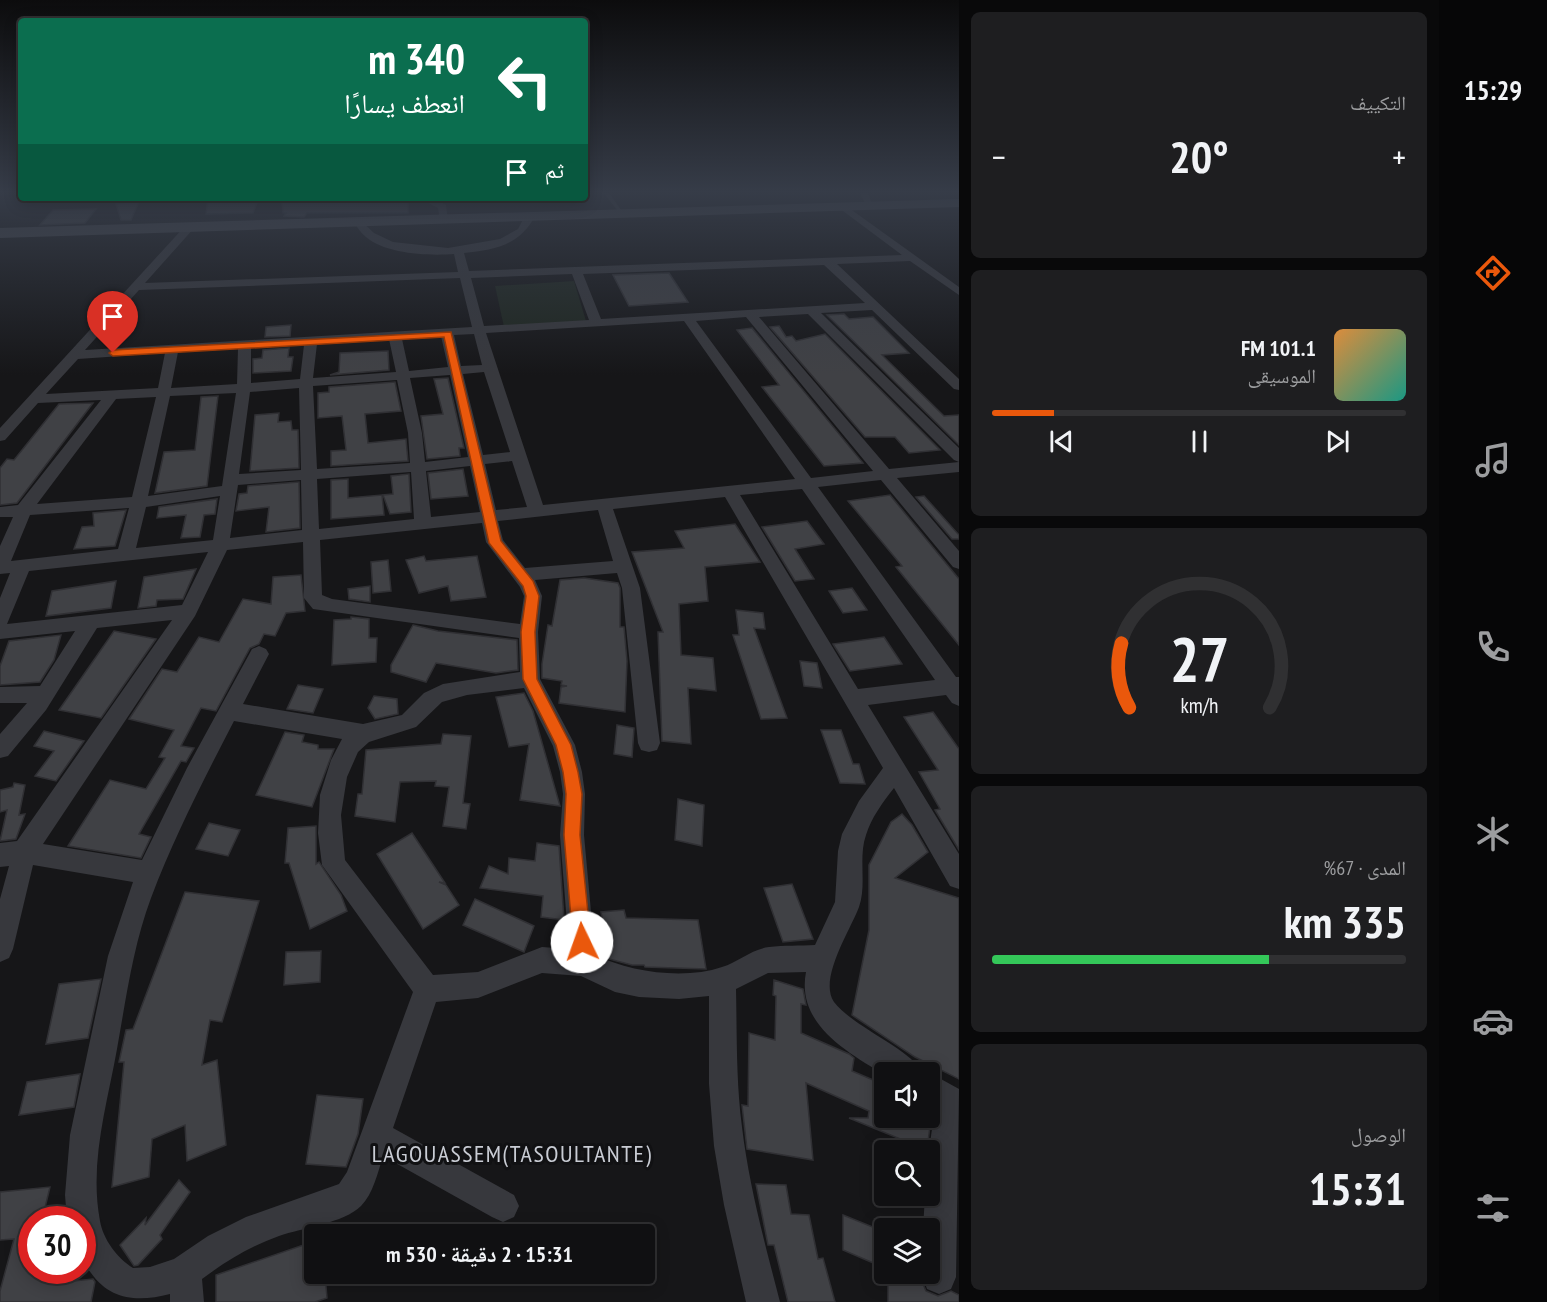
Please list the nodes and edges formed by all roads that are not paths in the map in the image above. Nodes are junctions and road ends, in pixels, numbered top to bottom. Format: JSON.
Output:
{"nodes":[{"id":1,"x":166,"y":254,"type":"edge"},
{"id":2,"x":459,"y":254,"type":"edge"},
{"id":3,"x":905,"y":254,"type":"edge"},
{"id":4,"x":911,"y":258,"type":"junction"},
{"id":5,"x":827,"y":261,"type":"junction"},
{"id":6,"x":576,"y":270,"type":"junction"},
{"id":7,"x":466,"y":274,"type":"junction"},
{"id":8,"x":137,"y":286,"type":"junction"},
{"id":9,"x":959,"y":292,"type":"edge"},
{"id":10,"x":874,"y":306,"type":"junction"},
{"id":11,"x":811,"y":310,"type":"junction"},
{"id":12,"x":750,"y":314,"type":"junction"},
{"id":13,"x":689,"y":319,"type":"junction"},
{"id":14,"x":597,"y":325,"type":"junction"},
{"id":15,"x":481,"y":331,"type":"junction"},
{"id":16,"x":447,"y":334,"type":"junction"},
{"id":17,"x":395,"y":336,"type":"junction"},
{"id":18,"x":311,"y":341,"type":"junction"},
{"id":19,"x":245,"y":345,"type":"junction"},
{"id":20,"x":172,"y":349,"type":"junction"},
{"id":21,"x":74,"y":356,"type":"junction"},
{"id":22,"x":489,"y":368,"type":"junction"},
{"id":23,"x":456,"y":371,"type":"junction"},
{"id":24,"x":404,"y":376,"type":"junction"},
{"id":25,"x":306,"y":383,"type":"junction"},
{"id":26,"x":959,"y":386,"type":"edge"},
{"id":27,"x":244,"y":388,"type":"junction"},
{"id":28,"x":163,"y":391,"type":"junction"},
{"id":29,"x":112,"y":395,"type":"junction"},
{"id":30,"x":36,"y":399,"type":"junction"},
{"id":31,"x":0,"y":437,"type":"edge"},
{"id":32,"x":518,"y":456,"type":"junction"},
{"id":33,"x":959,"y":457,"type":"edge"},
{"id":34,"x":477,"y":460,"type":"junction"},
{"id":35,"x":420,"y":467,"type":"junction"},
{"id":36,"x":959,"y":467,"type":"edge"},
{"id":37,"x":308,"y":474,"type":"junction"},
{"id":38,"x":886,"y":475,"type":"junction"},
{"id":39,"x":805,"y":484,"type":"junction"},
{"id":40,"x":230,"y":485,"type":"junction"},
{"id":41,"x":731,"y":493,"type":"junction"},
{"id":42,"x":140,"y":502,"type":"junction"},
{"id":43,"x":604,"y":505,"type":"junction"},
{"id":44,"x":24,"y":510,"type":"junction"},
{"id":45,"x":0,"y":512,"type":"edge"},
{"id":46,"x":537,"y":512,"type":"junction"},
{"id":47,"x":489,"y":518,"type":"junction"},
{"id":48,"x":423,"y":524,"type":"junction"},
{"id":49,"x":311,"y":537,"type":"junction"},
{"id":50,"x":221,"y":544,"type":"junction"},
{"id":51,"x":126,"y":554,"type":"junction"},
{"id":52,"x":959,"y":563,"type":"edge"},
{"id":53,"x":22,"y":566,"type":"junction"},
{"id":54,"x":623,"y":566,"type":"junction"},
{"id":55,"x":0,"y":568,"type":"edge"},
{"id":56,"x":522,"y":575,"type":"junction"},
{"id":57,"x":188,"y":611,"type":"junction"},
{"id":58,"x":0,"y":620,"type":"edge"},
{"id":59,"x":92,"y":620,"type":"junction"},
{"id":60,"x":0,"y":632,"type":"edge"},
{"id":61,"x":528,"y":632,"type":"junction"},
{"id":62,"x":259,"y":654,"type":"dead end"},
{"id":63,"x":530,"y":679,"type":"junction"},
{"id":64,"x":956,"y":689,"type":"edge"},
{"id":65,"x":46,"y":694,"type":"junction"},
{"id":66,"x":0,"y":695,"type":"edge"},
{"id":67,"x":853,"y":698,"type":"junction"},
{"id":68,"x":229,"y":711,"type":"junction"},
{"id":69,"x":363,"y":733,"type":"junction"},
{"id":70,"x":649,"y":743,"type":"dead end"},
{"id":71,"x":0,"y":749,"type":"edge"},
{"id":72,"x":895,"y":770,"type":"junction"},
{"id":73,"x":24,"y":852,"type":"junction"},
{"id":74,"x":0,"y":855,"type":"edge"},
{"id":75,"x":149,"y":873,"type":"junction"},
{"id":76,"x":959,"y":877,"type":"edge"},
{"id":77,"x":0,"y":949,"type":"edge"},
{"id":78,"x":824,"y":958,"type":"junction"},
{"id":79,"x":583,"y":963,"type":"junction"},
{"id":80,"x":722,"y":981,"type":"junction"},
{"id":81,"x":427,"y":989,"type":"junction"},
{"id":82,"x":891,"y":1062,"type":"edge"},
{"id":83,"x":947,"y":1098,"type":"edge"},
{"id":84,"x":376,"y":1135,"type":"junction"},
{"id":85,"x":503,"y":1206,"type":"dead end"},
{"id":86,"x":938,"y":1218,"type":"edge"},
{"id":87,"x":185,"y":1271,"type":"junction"},
{"id":88,"x":187,"y":1302,"type":"edge"},
{"id":89,"x":763,"y":1302,"type":"edge"}],
"edges":[{"from":1,"to":8,"type":"street"},
{"from":2,"to":7,"type":"street"},
{"from":3,"to":4,"type":"street"},
{"from":4,"to":5,"type":"street"},
{"from":4,"to":9,"type":"street"},
{"from":5,"to":6,"type":"street"},
{"from":5,"to":10,"type":"street"},
{"from":6,"to":7,"type":"street"},
{"from":6,"to":14,"type":"street"},
{"from":7,"to":8,"type":"street"},
{"from":7,"to":15,"type":"street"},
{"from":8,"to":21,"type":"street"},
{"from":10,"to":11,"type":"street"},
{"from":10,"to":26,"type":"street"},
{"from":11,"to":12,"type":"street"},
{"from":11,"to":33,"type":"street"},
{"from":12,"to":13,"type":"street"},
{"from":12,"to":38,"type":"street"},
{"from":13,"to":14,"type":"street"},
{"from":13,"to":39,"type":"street"},
{"from":14,"to":15,"type":"street"},
{"from":15,"to":16,"type":"street"},
{"from":15,"to":22,"type":"street"},
{"from":16,"to":17,"type":"street"},
{"from":16,"to":23,"type":"street"},
{"from":17,"to":18,"type":"street"},
{"from":17,"to":24,"type":"street"},
{"from":18,"to":19,"type":"street"},
{"from":18,"to":25,"type":"street"},
{"from":19,"to":20,"type":"street"},
{"from":19,"to":27,"type":"street"},
{"from":20,"to":21,"type":"street"},
{"from":20,"to":28,"type":"street"},
{"from":21,"to":30,"type":"street"},
{"from":22,"to":23,"type":"street"},
{"from":22,"to":32,"type":"street"},
{"from":23,"to":24,"type":"street"},
{"from":23,"to":34,"type":"street"},
{"from":24,"to":25,"type":"street"},
{"from":24,"to":35,"type":"street"},
{"from":25,"to":27,"type":"street"},
{"from":25,"to":37,"type":"street"},
{"from":27,"to":28,"type":"street"},
{"from":27,"to":40,"type":"street"},
{"from":28,"to":29,"type":"street"},
{"from":28,"to":42,"type":"street"},
{"from":29,"to":30,"type":"street"},
{"from":29,"to":44,"type":"street"},
{"from":30,"to":31,"type":"street"},
{"from":32,"to":34,"type":"street"},
{"from":32,"to":46,"type":"street"},
{"from":34,"to":35,"type":"street"},
{"from":34,"to":47,"type":"street"},
{"from":35,"to":37,"type":"street"},
{"from":35,"to":48,"type":"street"},
{"from":36,"to":38,"type":"street"},
{"from":37,"to":40,"type":"street"},
{"from":37,"to":49,"type":"street"},
{"from":38,"to":39,"type":"street"},
{"from":38,"to":52,"type":"street"},
{"from":39,"to":41,"type":"street"},
{"from":39,"to":64,"type":"street"},
{"from":40,"to":42,"type":"street"},
{"from":40,"to":50,"type":"street"},
{"from":41,"to":43,"type":"street"},
{"from":41,"to":67,"type":"street"},
{"from":42,"to":44,"type":"street"},
{"from":42,"to":51,"type":"street"},
{"from":43,"to":46,"type":"street"},
{"from":43,"to":54,"type":"street"},
{"from":44,"to":45,"type":"street"},
{"from":44,"to":55,"type":"street"},
{"from":46,"to":47,"type":"street"},
{"from":47,"to":48,"type":"street"},
{"from":47,"to":56,"type":"street"},
{"from":48,"to":49,"type":"street"},
{"from":49,"to":50,"type":"street"},
{"from":49,"to":61,"type":"street"},
{"from":50,"to":51,"type":"street"},
{"from":50,"to":57,"type":"street"},
{"from":51,"to":53,"type":"street"},
{"from":53,"to":55,"type":"street"},
{"from":53,"to":58,"type":"street"},
{"from":54,"to":56,"type":"street"},
{"from":54,"to":70,"type":"street"},
{"from":56,"to":61,"type":"street"},
{"from":57,"to":59,"type":"street"},
{"from":57,"to":73,"type":"street"},
{"from":59,"to":60,"type":"street"},
{"from":59,"to":65,"type":"street"},
{"from":61,"to":63,"type":"street"},
{"from":62,"to":68,"type":"street"},
{"from":63,"to":69,"type":"street"},
{"from":63,"to":79,"type":"street"},
{"from":64,"to":67,"type":"street"},
{"from":65,"to":66,"type":"street"},
{"from":65,"to":71,"type":"street"},
{"from":67,"to":72,"type":"street"},
{"from":68,"to":69,"type":"street"},
{"from":68,"to":75,"type":"street"},
{"from":69,"to":81,"type":"street"},
{"from":72,"to":76,"type":"street"},
{"from":72,"to":78,"type":"street"},
{"from":73,"to":74,"type":"street"},
{"from":73,"to":75,"type":"street"},
{"from":73,"to":77,"type":"street"},
{"from":75,"to":87,"type":"street"},
{"from":78,"to":80,"type":"street"},
{"from":78,"to":82,"type":"street"},
{"from":79,"to":80,"type":"street"},
{"from":79,"to":81,"type":"street"},
{"from":80,"to":89,"type":"street"},
{"from":81,"to":84,"type":"street"},
{"from":83,"to":86,"type":"street"},
{"from":84,"to":85,"type":"street"},
{"from":84,"to":87,"type":"street"},
{"from":87,"to":88,"type":"street"}]}
